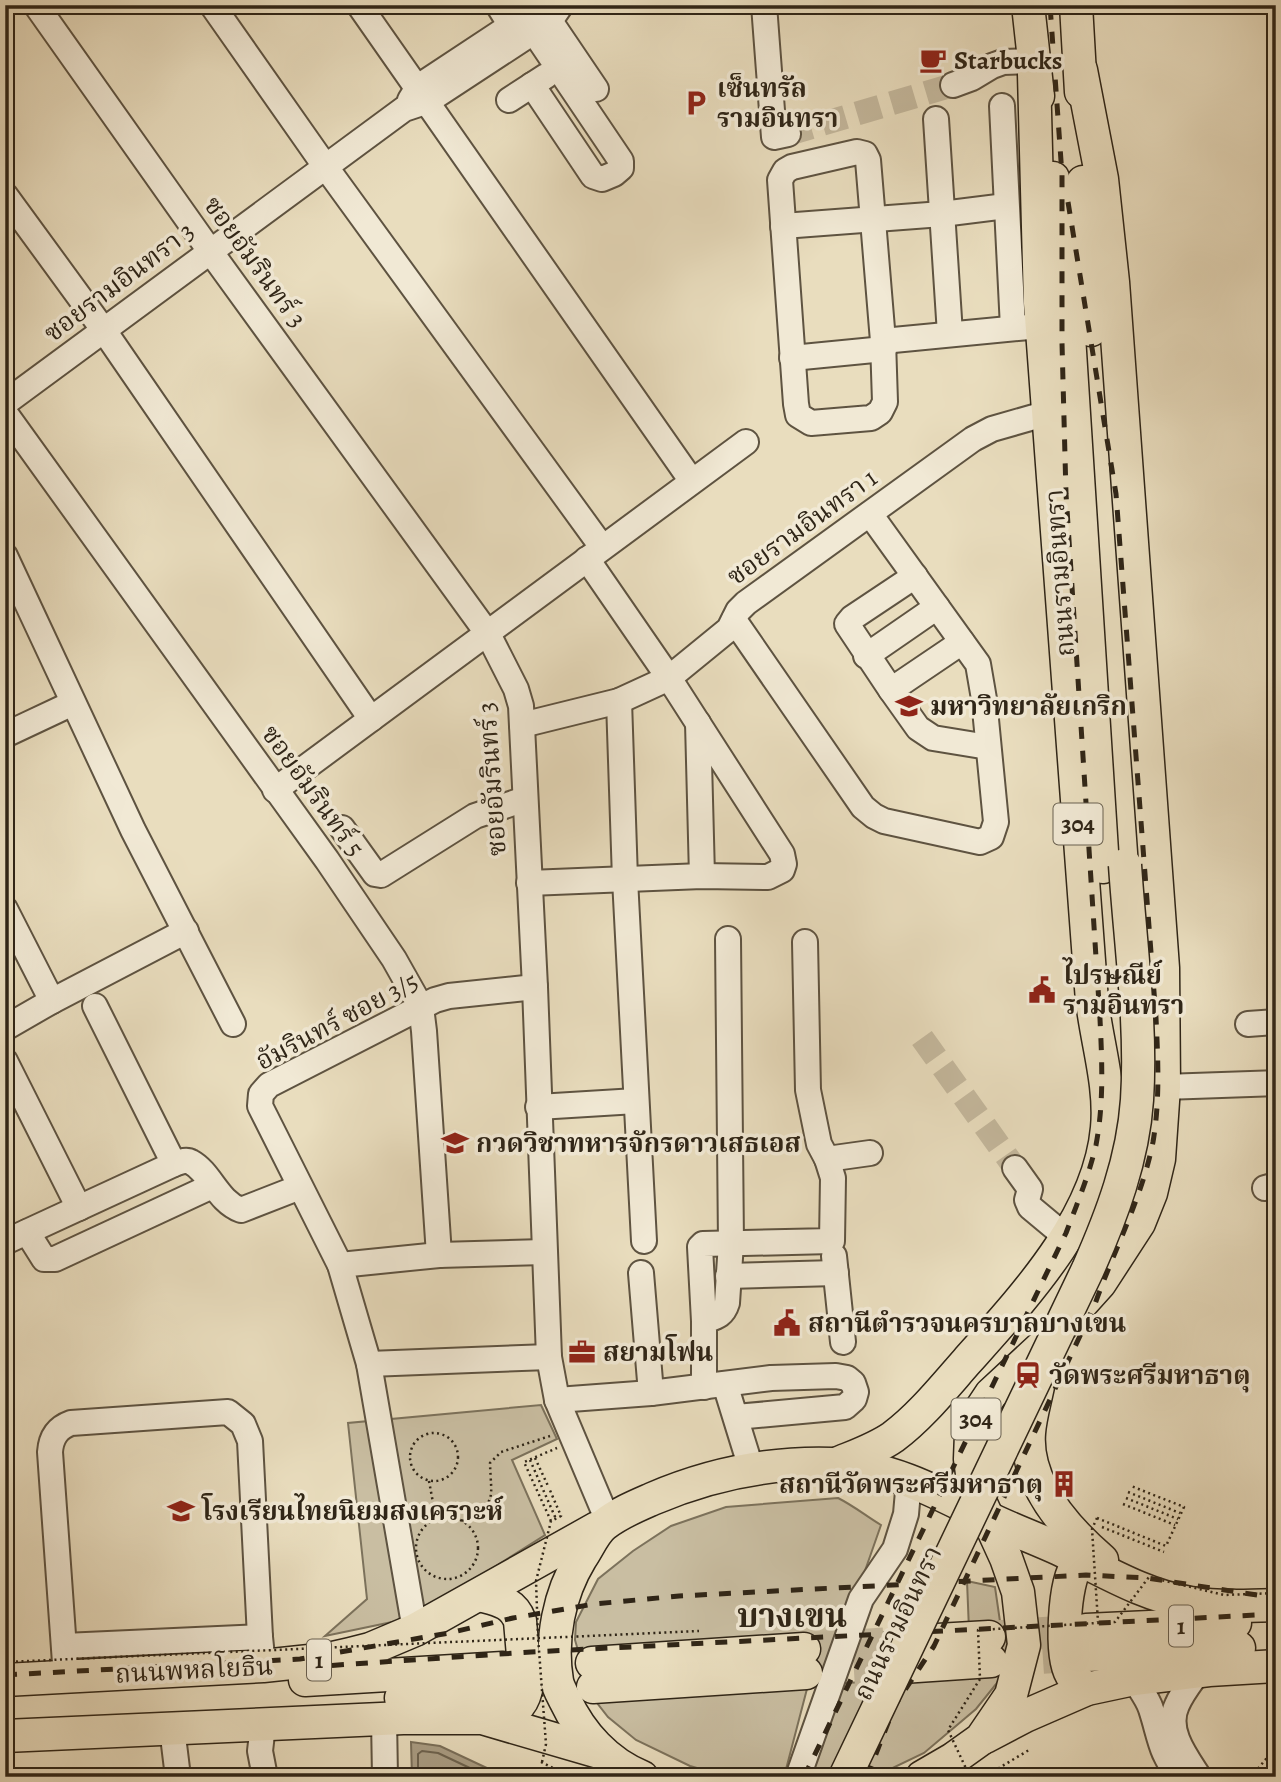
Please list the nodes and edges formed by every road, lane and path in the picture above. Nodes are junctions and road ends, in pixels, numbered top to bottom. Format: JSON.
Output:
{"nodes":[{"id":1,"x":36,"y":5,"type":"edge"},
{"id":2,"x":212,"y":5,"type":"edge"},
{"id":3,"x":359,"y":5,"type":"edge"},
{"id":4,"x":764,"y":5,"type":"edge"},
{"id":5,"x":1028,"y":5,"type":"edge"},
{"id":6,"x":1076,"y":5,"type":"edge"},
{"id":7,"x":533,"y":19,"type":"edge"},
{"id":8,"x":558,"y":68,"type":"junction"},
{"id":9,"x":1033,"y":68,"type":"junction"},
{"id":10,"x":1081,"y":70,"type":"junction"},
{"id":11,"x":532,"y":85,"type":"junction"},
{"id":12,"x":953,"y":85,"type":"tunnel mouth"},
{"id":13,"x":596,"y":89,"type":"dead end"},
{"id":14,"x":423,"y":94,"type":"junction"},
{"id":15,"x":509,"y":100,"type":"dead end"},
{"id":16,"x":1002,"y":106,"type":"dead end"},
{"id":17,"x":936,"y":119,"type":"dead end"},
{"id":18,"x":781,"y":135,"type":"dead end"},
{"id":19,"x":325,"y":166,"type":"junction"},
{"id":20,"x":5,"y":195,"type":"edge"},
{"id":21,"x":1006,"y":206,"type":"junction"},
{"id":22,"x":942,"y":214,"type":"junction"},
{"id":23,"x":874,"y":219,"type":"junction"},
{"id":24,"x":783,"y":226,"type":"junction"},
{"id":25,"x":210,"y":251,"type":"junction"},
{"id":26,"x":1027,"y":327,"type":"junction"},
{"id":27,"x":105,"y":332,"type":"junction"},
{"id":28,"x":950,"y":334,"type":"junction"},
{"id":29,"x":883,"y":345,"type":"junction"},
{"id":30,"x":792,"y":358,"type":"junction"},
{"id":31,"x":5,"y":403,"type":"edge"},
{"id":32,"x":5,"y":413,"type":"edge"},
{"id":33,"x":1048,"y":413,"type":"junction"},
{"id":34,"x":746,"y":442,"type":"dead end"},
{"id":35,"x":691,"y":480,"type":"junction"},
{"id":36,"x":870,"y":514,"type":"junction"},
{"id":37,"x":594,"y":553,"type":"junction"},
{"id":38,"x":5,"y":556,"type":"edge"},
{"id":39,"x":915,"y":576,"type":"junction"},
{"id":40,"x":937,"y":607,"type":"junction"},
{"id":41,"x":734,"y":620,"type":"junction"},
{"id":42,"x":488,"y":634,"type":"junction"},
{"id":43,"x":962,"y":642,"type":"junction"},
{"id":44,"x":866,"y":656,"type":"junction"},
{"id":45,"x":669,"y":678,"type":"junction"},
{"id":46,"x":891,"y":690,"type":"junction"},
{"id":47,"x":620,"y":701,"type":"junction"},
{"id":48,"x":73,"y":703,"type":"junction"},
{"id":49,"x":371,"y":719,"type":"junction"},
{"id":50,"x":698,"y":723,"type":"junction"},
{"id":51,"x":522,"y":725,"type":"junction"},
{"id":52,"x":5,"y":735,"type":"edge"},
{"id":53,"x":988,"y":747,"type":"junction"},
{"id":54,"x":275,"y":790,"type":"junction"},
{"id":55,"x":525,"y":800,"type":"junction"},
{"id":56,"x":342,"y":828,"type":"dead end"},
{"id":57,"x":1114,"y":866,"type":"junction"},
{"id":58,"x":702,"y":876,"type":"junction"},
{"id":59,"x":625,"y":880,"type":"junction"},
{"id":60,"x":529,"y":883,"type":"junction"},
{"id":61,"x":5,"y":909,"type":"edge"},
{"id":62,"x":186,"y":931,"type":"junction"},
{"id":63,"x":728,"y":939,"type":"dead end"},
{"id":64,"x":805,"y":942,"type":"dead end"},
{"id":65,"x":535,"y":987,"type":"junction"},
{"id":66,"x":52,"y":1001,"type":"junction"},
{"id":67,"x":95,"y":1006,"type":"dead end"},
{"id":68,"x":421,"y":1007,"type":"junction"},
{"id":69,"x":1276,"y":1022,"type":"edge"},
{"id":70,"x":233,"y":1024,"type":"dead end"},
{"id":71,"x":1248,"y":1024,"type":"dead end"},
{"id":72,"x":5,"y":1028,"type":"edge"},
{"id":73,"x":5,"y":1061,"type":"edge"},
{"id":74,"x":1276,"y":1083,"type":"edge"},
{"id":75,"x":1164,"y":1087,"type":"junction"},
{"id":76,"x":636,"y":1101,"type":"junction"},
{"id":77,"x":538,"y":1107,"type":"junction"},
{"id":78,"x":870,"y":1153,"type":"dead end"},
{"id":79,"x":827,"y":1158,"type":"junction"},
{"id":80,"x":174,"y":1164,"type":"junction"},
{"id":81,"x":1015,"y":1168,"type":"tunnel mouth"},
{"id":82,"x":212,"y":1186,"type":"junction"},
{"id":83,"x":300,"y":1188,"type":"junction"},
{"id":84,"x":79,"y":1208,"type":"junction"},
{"id":85,"x":16,"y":1237,"type":"edge"},
{"id":86,"x":645,"y":1241,"type":"dead end"},
{"id":87,"x":832,"y":1241,"type":"junction"},
{"id":88,"x":1063,"y":1241,"type":"junction"},
{"id":89,"x":731,"y":1243,"type":"junction"},
{"id":90,"x":544,"y":1252,"type":"junction"},
{"id":91,"x":439,"y":1255,"type":"junction"},
{"id":92,"x":340,"y":1265,"type":"junction"},
{"id":93,"x":641,"y":1273,"type":"dead end"},
{"id":94,"x":836,"y":1273,"type":"junction"},
{"id":95,"x":1105,"y":1275,"type":"junction"},
{"id":96,"x":728,"y":1276,"type":"junction"},
{"id":97,"x":704,"y":1321,"type":"junction"},
{"id":98,"x":843,"y":1342,"type":"dead end"},
{"id":99,"x":1046,"y":1343,"type":"junction"},
{"id":100,"x":549,"y":1357,"type":"junction"},
{"id":101,"x":369,"y":1364,"type":"junction"},
{"id":102,"x":714,"y":1385,"type":"junction"},
{"id":103,"x":651,"y":1392,"type":"junction"},
{"id":104,"x":556,"y":1400,"type":"junction"},
{"id":105,"x":736,"y":1418,"type":"junction"},
{"id":106,"x":570,"y":1435,"type":"junction"},
{"id":107,"x":536,"y":1458,"type":"junction"},
{"id":108,"x":530,"y":1460,"type":"junction"},
{"id":109,"x":835,"y":1464,"type":"junction"},
{"id":110,"x":751,"y":1468,"type":"junction"},
{"id":111,"x":428,"y":1480,"type":"junction"},
{"id":112,"x":909,"y":1480,"type":"junction"},
{"id":113,"x":1131,"y":1486,"type":"dead end"},
{"id":114,"x":1128,"y":1492,"type":"dead end"},
{"id":115,"x":1126,"y":1498,"type":"dead end"},
{"id":116,"x":1123,"y":1504,"type":"dead end"},
{"id":117,"x":1181,"y":1514,"type":"junction"},
{"id":118,"x":988,"y":1518,"type":"junction"},
{"id":119,"x":436,"y":1519,"type":"junction"},
{"id":120,"x":556,"y":1519,"type":"junction"},
{"id":121,"x":1178,"y":1520,"type":"junction"},
{"id":122,"x":462,"y":1521,"type":"junction"},
{"id":123,"x":551,"y":1521,"type":"junction"},
{"id":124,"x":605,"y":1524,"type":"junction"},
{"id":125,"x":1095,"y":1524,"type":"junction"},
{"id":126,"x":1175,"y":1525,"type":"junction"},
{"id":127,"x":1164,"y":1552,"type":"dead end"},
{"id":128,"x":1088,"y":1563,"type":"junction"},
{"id":129,"x":1132,"y":1584,"type":"junction"},
{"id":130,"x":1276,"y":1593,"type":"edge"},
{"id":131,"x":480,"y":1595,"type":"junction"},
{"id":132,"x":1276,"y":1605,"type":"edge"},
{"id":133,"x":1276,"y":1621,"type":"edge"},
{"id":134,"x":415,"y":1630,"type":"junction"},
{"id":135,"x":699,"y":1631,"type":"dead end"},
{"id":136,"x":1090,"y":1636,"type":"junction"},
{"id":137,"x":538,"y":1637,"type":"junction"},
{"id":138,"x":64,"y":1646,"type":"junction"},
{"id":139,"x":1276,"y":1646,"type":"edge"},
{"id":140,"x":990,"y":1649,"type":"tunnel mouth"},
{"id":141,"x":262,"y":1651,"type":"junction"},
{"id":142,"x":903,"y":1655,"type":"tunnel mouth"},
{"id":143,"x":5,"y":1661,"type":"edge"},
{"id":144,"x":805,"y":1661,"type":"tunnel mouth"},
{"id":145,"x":1276,"y":1666,"type":"edge"},
{"id":146,"x":1198,"y":1672,"type":"junction"},
{"id":147,"x":593,"y":1675,"type":"dead end"},
{"id":148,"x":66,"y":1677,"type":"junction"},
{"id":149,"x":1134,"y":1679,"type":"junction"},
{"id":150,"x":5,"y":1680,"type":"edge"},
{"id":151,"x":1087,"y":1689,"type":"junction"},
{"id":152,"x":5,"y":1698,"type":"edge"},
{"id":153,"x":5,"y":1718,"type":"edge"},
{"id":154,"x":482,"y":1718,"type":"junction"},
{"id":155,"x":384,"y":1719,"type":"junction"},
{"id":156,"x":263,"y":1725,"type":"junction"},
{"id":157,"x":172,"y":1728,"type":"junction"},
{"id":158,"x":5,"y":1736,"type":"edge"},
{"id":159,"x":981,"y":1740,"type":"junction"},
{"id":160,"x":1276,"y":1747,"type":"edge"},
{"id":161,"x":1029,"y":1750,"type":"dead end"},
{"id":162,"x":603,"y":1753,"type":"junction"},
{"id":163,"x":637,"y":1776,"type":"edge"},
{"id":164,"x":178,"y":1777,"type":"edge"},
{"id":165,"x":265,"y":1777,"type":"edge"},
{"id":166,"x":386,"y":1777,"type":"edge"},
{"id":167,"x":571,"y":1777,"type":"edge"},
{"id":168,"x":798,"y":1777,"type":"edge"},
{"id":169,"x":824,"y":1777,"type":"edge"},
{"id":170,"x":845,"y":1777,"type":"edge"},
{"id":171,"x":922,"y":1777,"type":"edge"},
{"id":172,"x":970,"y":1777,"type":"edge"},
{"id":173,"x":984,"y":1777,"type":"edge"},
{"id":174,"x":1180,"y":1777,"type":"edge"},
{"id":175,"x":1199,"y":1777,"type":"edge"},
{"id":176,"x":1251,"y":1777,"type":"edge"}],
"edges":[{"from":1,"to":25,"type":"street","name":"ซอยอัมรินทร์ 3"},
{"from":2,"to":19,"type":"street"},
{"from":3,"to":14,"type":"street"},
{"from":4,"to":18,"type":"street"},
{"from":5,"to":9,"type":"main road","name":"ถนนรามอินทรา","number":"304"},
{"from":6,"to":10,"type":"main road","name":"ถนนรามอินทรา","number":"304"},
{"from":7,"to":8,"type":"street"},
{"from":7,"to":13,"type":"street"},
{"from":7,"to":14,"type":"street","name":"ซอยรามอินทรา 3"},
{"from":8,"to":11,"type":"street"},
{"from":8,"to":11,"type":"street"},
{"from":9,"to":12,"type":"street"},
{"from":9,"to":26,"type":"main road","name":"ถนนรามอินทรา","number":"304"},
{"from":9,"to":57,"type":"main road","name":"ถนนรามอินทรา","number":"304"},
{"from":10,"to":57,"type":"main road","name":"ถนนรามอินทรา","number":"304"},
{"from":10,"to":75,"type":"main road","name":"ถนนรามอินทรา","number":"304"},
{"from":11,"to":15,"type":"street"},
{"from":14,"to":19,"type":"street","name":"ซอยรามอินทรา 3"},
{"from":14,"to":35,"type":"street"},
{"from":16,"to":21,"type":"street"},
{"from":17,"to":22,"type":"street"},
{"from":19,"to":25,"type":"street","name":"ซอยรามอินทรา 3"},
{"from":19,"to":37,"type":"street"},
{"from":20,"to":27,"type":"street"},
{"from":21,"to":22,"type":"street"},
{"from":21,"to":26,"type":"street"},
{"from":22,"to":23,"type":"street"},
{"from":22,"to":28,"type":"street"},
{"from":23,"to":24,"type":"street"},
{"from":23,"to":24,"type":"street"},
{"from":23,"to":29,"type":"street"},
{"from":24,"to":30,"type":"street"},
{"from":25,"to":27,"type":"street","name":"ซอยรามอินทรา 3"},
{"from":25,"to":42,"type":"street","name":"ซอยอัมรินทร์ 3"},
{"from":26,"to":28,"type":"street"},
{"from":26,"to":33,"type":"main road","name":"ถนนรามอินทรา","number":"304"},
{"from":27,"to":31,"type":"street","name":"ซอยรามอินทรา 3"},
{"from":27,"to":49,"type":"street"},
{"from":28,"to":29,"type":"street"},
{"from":29,"to":30,"type":"street"},
{"from":29,"to":30,"type":"street"},
{"from":32,"to":54,"type":"street","name":"ซอยอัมรินทร์ 5"},
{"from":33,"to":36,"type":"street","name":"ซอยรามอินทรา 1"},
{"from":33,"to":88,"type":"main road","name":"ถนนรามอินทรา","number":"304"},
{"from":34,"to":35,"type":"street"},
{"from":35,"to":37,"type":"street"},
{"from":36,"to":39,"type":"street"},
{"from":36,"to":41,"type":"street","name":"ซอยรามอินทรา 1"},
{"from":37,"to":42,"type":"street"},
{"from":37,"to":45,"type":"street"},
{"from":38,"to":48,"type":"street"},
{"from":39,"to":40,"type":"street"},
{"from":39,"to":44,"type":"street"},
{"from":40,"to":43,"type":"street"},
{"from":40,"to":44,"type":"street"},
{"from":41,"to":45,"type":"street","name":"ซอยรามอินทรา 1"},
{"from":41,"to":53,"type":"street"},
{"from":42,"to":49,"type":"street"},
{"from":42,"to":51,"type":"street","name":"ซอยอัมรินทร์ 3"},
{"from":43,"to":46,"type":"street"},
{"from":43,"to":53,"type":"street"},
{"from":44,"to":46,"type":"street"},
{"from":45,"to":47,"type":"street","name":"ซอยรามอินทรา 1"},
{"from":45,"to":50,"type":"street"},
{"from":46,"to":53,"type":"street"},
{"from":47,"to":51,"type":"street","name":"ซอยรามอินทรา 1"},
{"from":47,"to":59,"type":"street"},
{"from":48,"to":52,"type":"street"},
{"from":48,"to":62,"type":"street"},
{"from":49,"to":54,"type":"street"},
{"from":50,"to":58,"type":"street"},
{"from":50,"to":58,"type":"street"},
{"from":51,"to":55,"type":"street","name":"ซอยอัมรินทร์ 3"},
{"from":54,"to":68,"type":"street","name":"ซอยอัมรินทร์ 5"},
{"from":55,"to":56,"type":"street"},
{"from":55,"to":60,"type":"street","name":"ซอยอัมรินทร์ 3"},
{"from":57,"to":169,"type":"main road","name":"ถนนรามอินทรา","number":"304"},
{"from":57,"to":170,"type":"main road","name":"ถนนรามอินทรา","number":"304","bridge":true},
{"from":58,"to":59,"type":"street"},
{"from":59,"to":60,"type":"street"},
{"from":59,"to":76,"type":"street"},
{"from":60,"to":65,"type":"street","name":"ซอยอัมรินทร์ 3"},
{"from":61,"to":66,"type":"street"},
{"from":62,"to":66,"type":"street"},
{"from":62,"to":70,"type":"street"},
{"from":63,"to":89,"type":"street"},
{"from":64,"to":79,"type":"street"},
{"from":65,"to":68,"type":"street","name":"อัมรินทร์ ซอย 3/5"},
{"from":65,"to":77,"type":"street","name":"ซอยอัมรินทร์ 3"},
{"from":66,"to":72,"type":"street"},
{"from":67,"to":80,"type":"street"},
{"from":68,"to":83,"type":"street","name":"อัมรินทร์ ซอย 3/5"},
{"from":68,"to":91,"type":"street","name":"ซอยอัมรินทร์ 5"},
{"from":69,"to":71,"type":"street"},
{"from":73,"to":84,"type":"street"},
{"from":74,"to":75,"type":"street"},
{"from":75,"to":95,"type":"main road","name":"ถนนรามอินทรา","number":"304"},
{"from":76,"to":77,"type":"street"},
{"from":76,"to":86,"type":"street"},
{"from":77,"to":90,"type":"street","name":"ซอยอัมรินทร์ 3"},
{"from":78,"to":79,"type":"street"},
{"from":79,"to":87,"type":"street"},
{"from":80,"to":82,"type":"street"},
{"from":80,"to":84,"type":"street"},
{"from":81,"to":88,"type":"street"},
{"from":82,"to":83,"type":"street"},
{"from":82,"to":85,"type":"street"},
{"from":83,"to":92,"type":"street"},
{"from":84,"to":85,"type":"street"},
{"from":87,"to":89,"type":"street"},
{"from":87,"to":94,"type":"street"},
{"from":88,"to":95,"type":"main road"},
{"from":88,"to":109,"type":"main road","name":"ถนนรามอินทรา","number":"304"},
{"from":89,"to":96,"type":"street"},
{"from":89,"to":97,"type":"street"},
{"from":90,"to":91,"type":"street"},
{"from":90,"to":100,"type":"street","name":"ซอยอัมรินทร์ 3"},
{"from":91,"to":92,"type":"street"},
{"from":92,"to":101,"type":"street"},
{"from":93,"to":103,"type":"street"},
{"from":94,"to":96,"type":"street"},
{"from":94,"to":98,"type":"street"},
{"from":95,"to":99,"type":"main road","name":"ถนนรามอินทรา","number":"304"},
{"from":96,"to":97,"type":"street"},
{"from":97,"to":102,"type":"street"},
{"from":99,"to":118,"type":"main road","name":"ถนนรามอินทรา","number":"304"},
{"from":99,"to":129,"type":"main road"},
{"from":100,"to":101,"type":"street"},
{"from":100,"to":104,"type":"street","name":"ซอยอัมรินทร์ 3"},
{"from":101,"to":134,"type":"street"},
{"from":102,"to":103,"type":"street"},
{"from":102,"to":105,"type":"street"},
{"from":102,"to":105,"type":"street"},
{"from":103,"to":104,"type":"street"},
{"from":104,"to":106,"type":"street","name":"ซอยอัมรินทร์ 3"},
{"from":105,"to":110,"type":"street"},
{"from":106,"to":107,"type":"path"},
{"from":106,"to":122,"type":"path"},
{"from":106,"to":124,"type":"street","name":"ซอยอัมรินทร์ 3"},
{"from":107,"to":108,"type":"path"},
{"from":107,"to":120,"type":"path","bridge":true},
{"from":108,"to":120,"type":"path"},
{"from":108,"to":123,"type":"path"},
{"from":109,"to":110,"type":"main road","name":"ถนนพหลโยธิน"},
{"from":109,"to":112,"type":"main road"},
{"from":110,"to":124,"type":"main road","name":"ถนนพหลโยธิน"},
{"from":111,"to":111,"type":"path"},
{"from":111,"to":119,"type":"path"},
{"from":112,"to":118,"type":"main road"},
{"from":112,"to":168,"type":"street"},
{"from":113,"to":117,"type":"path"},
{"from":114,"to":117,"type":"path"},
{"from":115,"to":121,"type":"path"},
{"from":116,"to":126,"type":"path"},
{"from":117,"to":121,"type":"path"},
{"from":118,"to":128,"type":"main road","number":"1"},
{"from":118,"to":159,"type":"main road","name":"ถนนรามอินทรา"},
{"from":119,"to":122,"type":"path"},
{"from":119,"to":122,"type":"path"},
{"from":120,"to":123,"type":"path","bridge":true},
{"from":121,"to":126,"type":"path"},
{"from":123,"to":137,"type":"path","bridge":true},
{"from":124,"to":131,"type":"main road","name":"ถนนพหลโยธิน","number":"1"},
{"from":124,"to":162,"type":"main road"},
{"from":125,"to":126,"type":"path","bridge":true},
{"from":125,"to":127,"type":"path"},
{"from":125,"to":136,"type":"path","bridge":true},
{"from":128,"to":129,"type":"main road","number":"1"},
{"from":128,"to":151,"type":"main road"},
{"from":129,"to":132,"type":"main road","number":"1"},
{"from":130,"to":136,"type":"path","bridge":true},
{"from":131,"to":134,"type":"main road","name":"ถนนพหลโยธิน","number":"1"},
{"from":131,"to":154,"type":"main road"},
{"from":133,"to":136,"type":"main road","number":"1"},
{"from":134,"to":141,"type":"main road","name":"ถนนพหลโยธิน","number":"1"},
{"from":135,"to":137,"type":"path","bridge":true},
{"from":136,"to":139,"type":"main road","number":"1"},
{"from":136,"to":172,"type":"path","bridge":true},
{"from":137,"to":143,"type":"path","bridge":true},
{"from":137,"to":167,"type":"path","bridge":true},
{"from":138,"to":141,"type":"street"},
{"from":138,"to":141,"type":"street"},
{"from":138,"to":148,"type":"street"},
{"from":140,"to":142,"type":"main road"},
{"from":141,"to":148,"type":"main road","name":"ถนนพหลโยธิน","number":"1"},
{"from":144,"to":147,"type":"main road"},
{"from":145,"to":146,"type":"main road","number":"1"},
{"from":146,"to":149,"type":"main road","number":"1"},
{"from":146,"to":175,"type":"street"},
{"from":148,"to":150,"type":"main road","name":"ถนนพหลโยธิน","number":"1"},
{"from":149,"to":151,"type":"main road","number":"1"},
{"from":149,"to":174,"type":"street"},
{"from":151,"to":159,"type":"main road","number":"1"},
{"from":152,"to":153,"type":"main road","name":"ถนนพหลโยธิน","number":"1"},
{"from":154,"to":155,"type":"main road"},
{"from":154,"to":162,"type":"main road"},
{"from":155,"to":156,"type":"main road"},
{"from":155,"to":166,"type":"street"},
{"from":156,"to":157,"type":"main road"},
{"from":156,"to":165,"type":"street"},
{"from":157,"to":158,"type":"main road"},
{"from":157,"to":164,"type":"street"},
{"from":159,"to":171,"type":"main road"},
{"from":160,"to":176,"type":"path"},
{"from":161,"to":173,"type":"path"},
{"from":162,"to":163,"type":"main road"}]}
